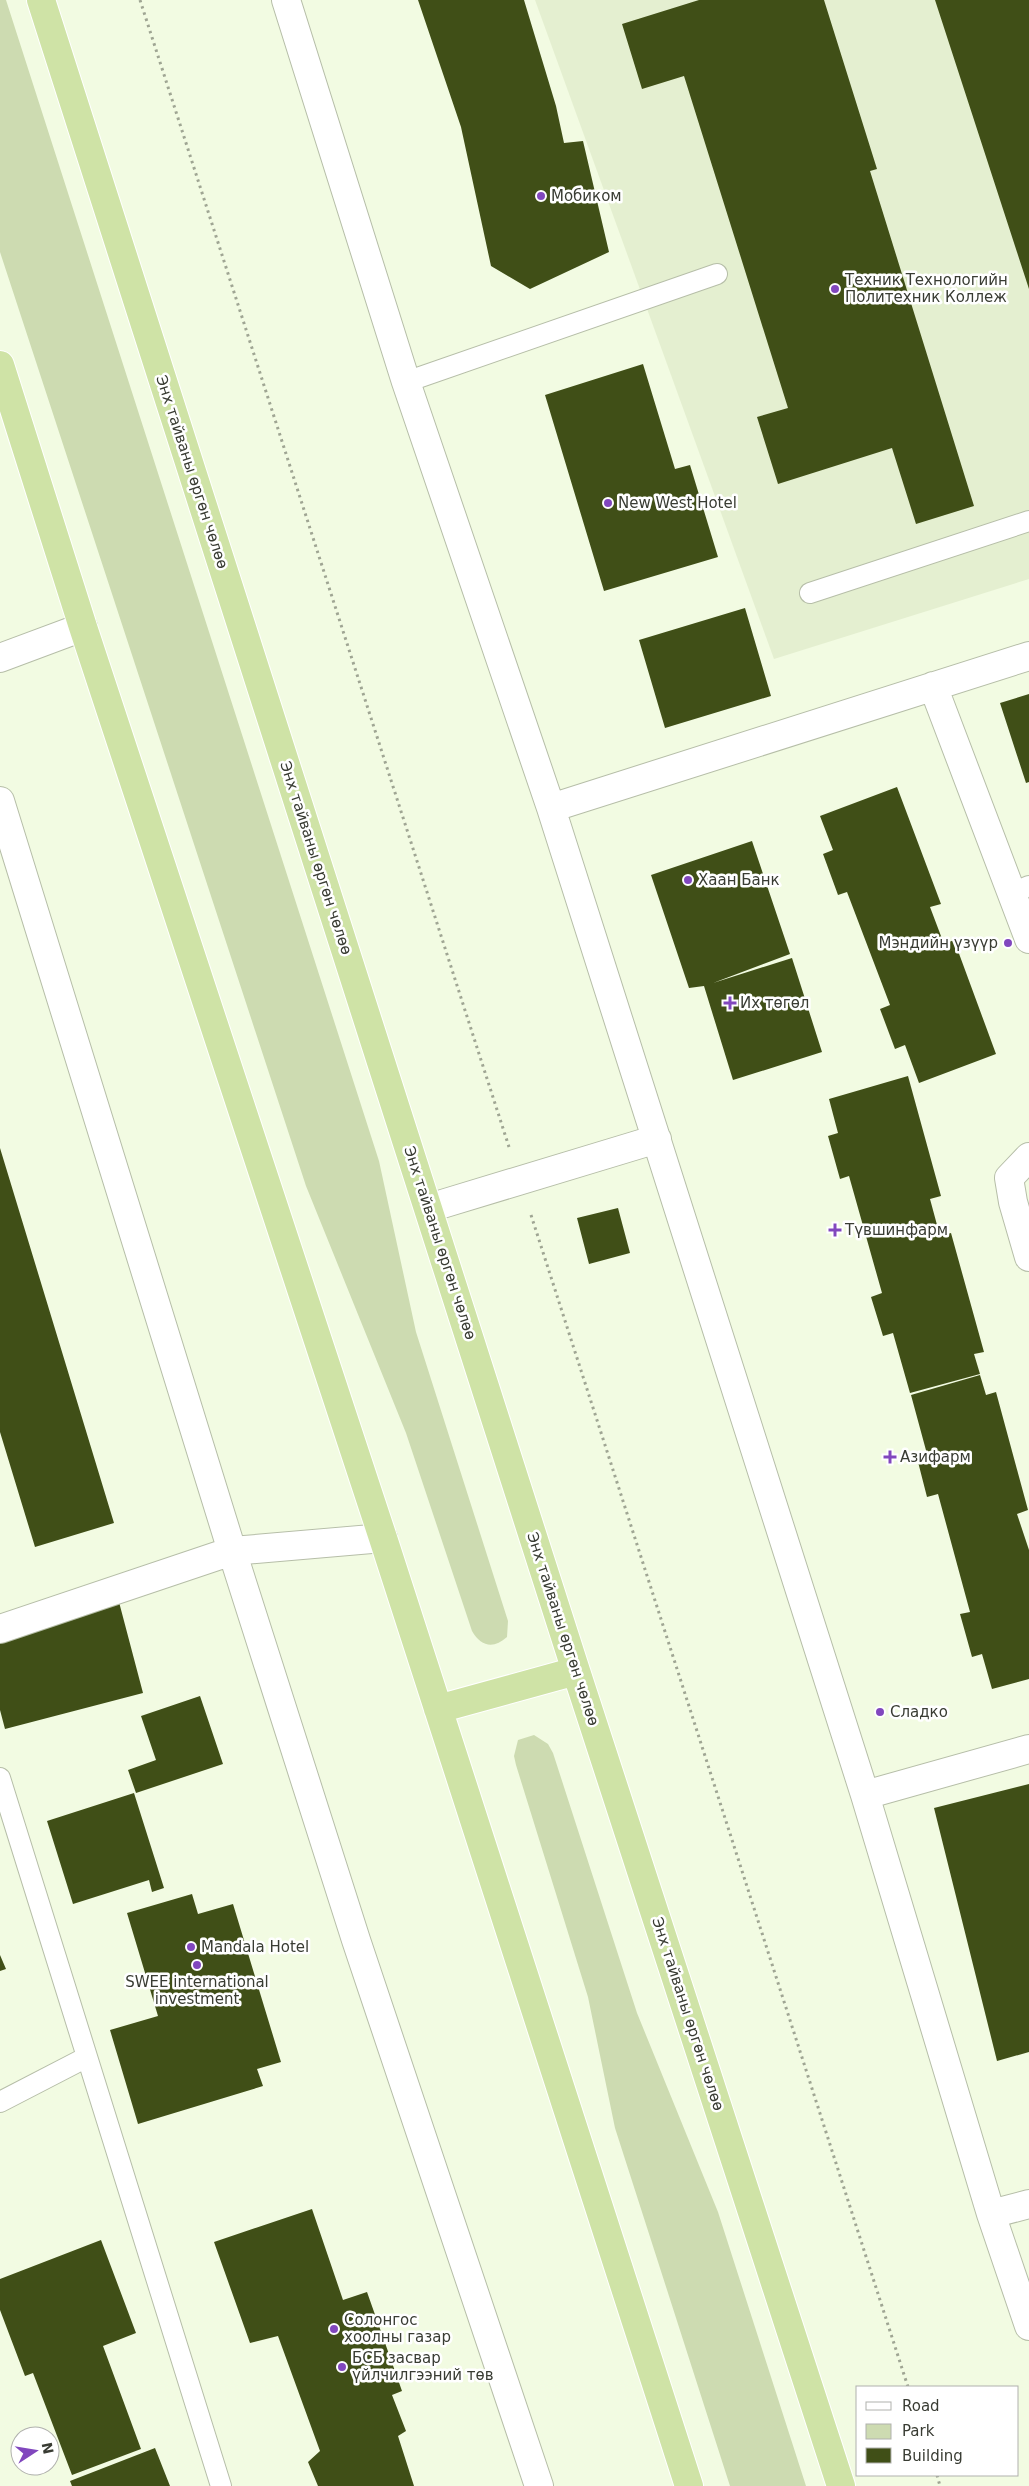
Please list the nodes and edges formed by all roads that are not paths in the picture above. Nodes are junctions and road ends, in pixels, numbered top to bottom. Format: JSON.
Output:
{"nodes":[{"id":1,"x":41,"y":0,"type":"edge"},
{"id":2,"x":286,"y":0,"type":"edge"},
{"id":3,"x":717,"y":274,"type":"dead end"},
{"id":4,"x":0,"y":365,"type":"edge"},
{"id":5,"x":406,"y":382,"type":"junction"},
{"id":6,"x":1029,"y":521,"type":"edge"},
{"id":7,"x":810,"y":593,"type":"dead end"},
{"id":8,"x":83,"y":627,"type":"junction"},
{"id":9,"x":1029,"y":656,"type":"edge"},
{"id":10,"x":0,"y":658,"type":"edge"},
{"id":11,"x":933,"y":686,"type":"junction"},
{"id":12,"x":0,"y":800,"type":"edge"},
{"id":13,"x":551,"y":808,"type":"junction"},
{"id":14,"x":1020,"y":889,"type":"edge"},
{"id":15,"x":1029,"y":939,"type":"edge"},
{"id":16,"x":656,"y":1139,"type":"junction"},
{"id":17,"x":1029,"y":1157,"type":"edge"},
{"id":18,"x":428,"y":1208,"type":"junction"},
{"id":19,"x":1029,"y":1257,"type":"edge"},
{"id":20,"x":383,"y":1538,"type":"junction"},
{"id":21,"x":232,"y":1551,"type":"junction"},
{"id":22,"x":0,"y":1629,"type":"edge"},
{"id":23,"x":576,"y":1671,"type":"junction"},
{"id":24,"x":438,"y":1709,"type":"junction"},
{"id":25,"x":1029,"y":1749,"type":"edge"},
{"id":26,"x":0,"y":1778,"type":"edge"},
{"id":27,"x":864,"y":1795,"type":"junction"},
{"id":28,"x":87,"y":2057,"type":"junction"},
{"id":29,"x":0,"y":2102,"type":"edge"},
{"id":30,"x":1029,"y":2204,"type":"edge"},
{"id":31,"x":992,"y":2214,"type":"junction"},
{"id":32,"x":1029,"y":2326,"type":"edge"},
{"id":33,"x":221,"y":2486,"type":"edge"},
{"id":34,"x":539,"y":2486,"type":"edge"},
{"id":35,"x":689,"y":2486,"type":"edge"},
{"id":36,"x":841,"y":2486,"type":"edge"}],
"edges":[{"from":1,"to":18,"type":"highway","name":"Энх тайваны өргөн чөлөө"},
{"from":2,"to":5,"type":"street"},
{"from":3,"to":5,"type":"lane"},
{"from":4,"to":8,"type":"highway"},
{"from":5,"to":13,"type":"street"},
{"from":6,"to":7,"type":"lane"},
{"from":8,"to":10,"type":"street"},
{"from":8,"to":20,"type":"highway"},
{"from":9,"to":11,"type":"street"},
{"from":11,"to":13,"type":"street"},
{"from":11,"to":14,"type":"street"},
{"from":12,"to":21,"type":"street"},
{"from":13,"to":16,"type":"street"},
{"from":14,"to":15,"type":"street"},
{"from":16,"to":18,"type":"street"},
{"from":16,"to":27,"type":"street"},
{"from":17,"to":19,"type":"street"},
{"from":18,"to":23,"type":"highway","name":"Энх тайваны өргөн чөлөө"},
{"from":20,"to":21,"type":"street"},
{"from":20,"to":24,"type":"highway"},
{"from":21,"to":22,"type":"street"},
{"from":21,"to":34,"type":"street"},
{"from":23,"to":24,"type":"highway"},
{"from":23,"to":36,"type":"highway","name":"Энх тайваны өргөн чөлөө"},
{"from":24,"to":35,"type":"highway"},
{"from":25,"to":27,"type":"street"},
{"from":26,"to":28,"type":"lane"},
{"from":27,"to":31,"type":"street"},
{"from":28,"to":29,"type":"lane"},
{"from":28,"to":33,"type":"lane"},
{"from":30,"to":31,"type":"street"},
{"from":31,"to":32,"type":"street"}]}
